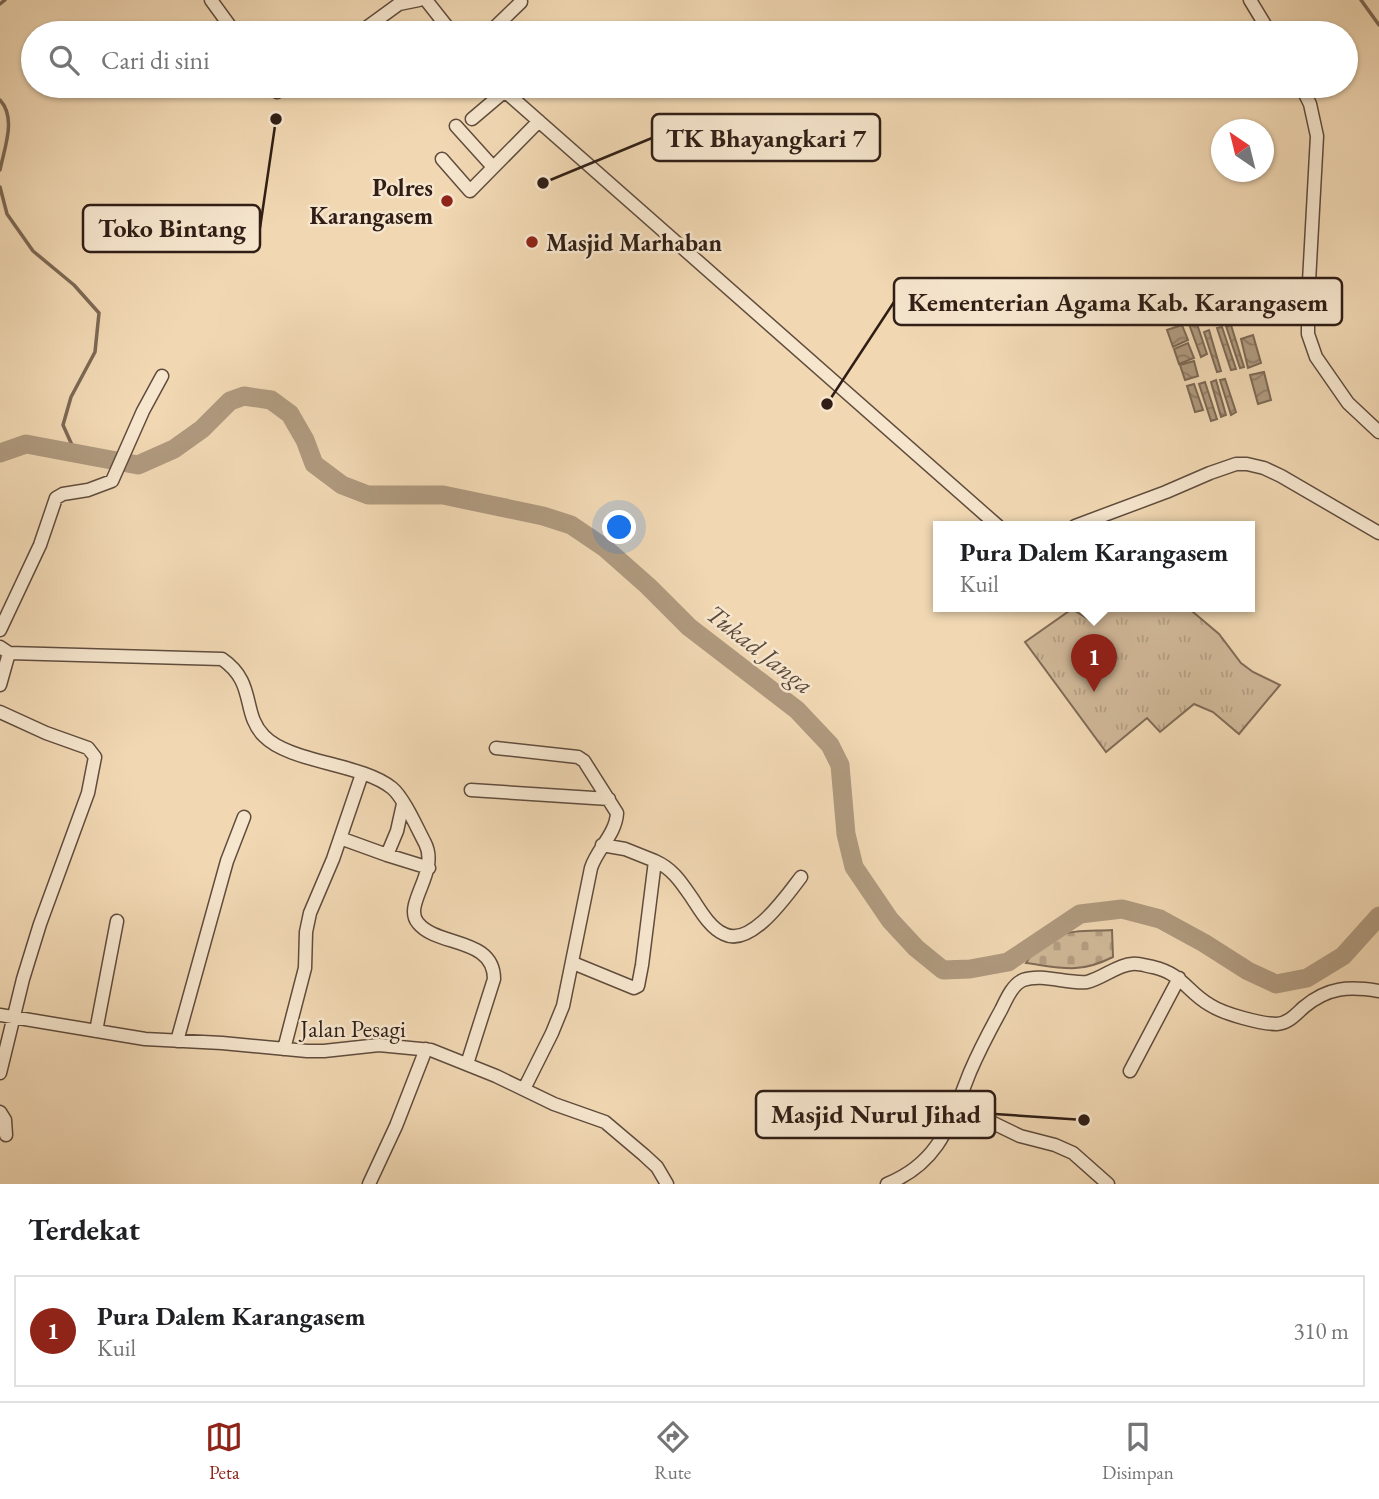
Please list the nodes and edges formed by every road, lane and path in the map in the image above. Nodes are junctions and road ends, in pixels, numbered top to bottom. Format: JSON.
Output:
{"nodes":[{"id":1,"x":211,"y":0,"type":"edge"},
{"id":2,"x":419,"y":0,"type":"edge"},
{"id":3,"x":426,"y":0,"type":"edge"},
{"id":4,"x":1251,"y":0,"type":"edge"},
{"id":5,"x":400,"y":2,"type":"edge"},
{"id":6,"x":521,"y":2,"type":"dead end"},
{"id":7,"x":226,"y":21,"type":"edge"},
{"id":8,"x":375,"y":21,"type":"edge"},
{"id":9,"x":443,"y":21,"type":"edge"},
{"id":10,"x":501,"y":21,"type":"edge"},
{"id":11,"x":1263,"y":21,"type":"edge"},
{"id":12,"x":493,"y":98,"type":"edge"},
{"id":13,"x":512,"y":98,"type":"edge"},
{"id":14,"x":1307,"y":98,"type":"edge"},
{"id":15,"x":472,"y":119,"type":"dead end"},
{"id":16,"x":539,"y":121,"type":"junction"},
{"id":17,"x":456,"y":126,"type":"dead end"},
{"id":18,"x":442,"y":159,"type":"dead end"},
{"id":19,"x":493,"y":167,"type":"junction"},
{"id":20,"x":162,"y":376,"type":"dead end"},
{"id":21,"x":1379,"y":432,"type":"edge"},
{"id":22,"x":992,"y":521,"type":"edge"},
{"id":23,"x":1088,"y":521,"type":"edge"},
{"id":24,"x":1379,"y":533,"type":"edge"},
{"id":25,"x":0,"y":630,"type":"edge"},
{"id":26,"x":4,"y":650,"type":"edge"},
{"id":27,"x":0,"y":685,"type":"edge"},
{"id":28,"x":0,"y":712,"type":"edge"},
{"id":29,"x":496,"y":748,"type":"dead end"},
{"id":30,"x":362,"y":774,"type":"junction"},
{"id":31,"x":471,"y":790,"type":"dead end"},
{"id":32,"x":609,"y":799,"type":"junction"},
{"id":33,"x":403,"y":804,"type":"junction"},
{"id":34,"x":244,"y":817,"type":"dead end"},
{"id":35,"x":340,"y":838,"type":"junction"},
{"id":36,"x":602,"y":845,"type":"junction"},
{"id":37,"x":387,"y":855,"type":"junction"},
{"id":38,"x":655,"y":861,"type":"junction"},
{"id":39,"x":429,"y":868,"type":"junction"},
{"id":40,"x":801,"y":877,"type":"dead end"},
{"id":41,"x":117,"y":921,"type":"dead end"},
{"id":42,"x":573,"y":963,"type":"junction"},
{"id":43,"x":1179,"y":978,"type":"junction"},
{"id":44,"x":1379,"y":991,"type":"edge"},
{"id":45,"x":6,"y":1017,"type":"edge"},
{"id":46,"x":96,"y":1031,"type":"junction"},
{"id":47,"x":177,"y":1041,"type":"junction"},
{"id":48,"x":284,"y":1049,"type":"junction"},
{"id":49,"x":426,"y":1049,"type":"junction"},
{"id":50,"x":467,"y":1064,"type":"junction"},
{"id":51,"x":1130,"y":1071,"type":"dead end"},
{"id":52,"x":0,"y":1073,"type":"edge"},
{"id":53,"x":524,"y":1089,"type":"junction"},
{"id":54,"x":958,"y":1106,"type":"junction"},
{"id":55,"x":0,"y":1112,"type":"edge"},
{"id":56,"x":6,"y":1135,"type":"dead end"},
{"id":57,"x":369,"y":1184,"type":"edge"},
{"id":58,"x":667,"y":1184,"type":"edge"},
{"id":59,"x":887,"y":1184,"type":"edge"},
{"id":60,"x":1108,"y":1184,"type":"edge"}],
"edges":[{"from":1,"to":7,"type":"street"},
{"from":2,"to":5,"type":"street"},
{"from":3,"to":9,"type":"street"},
{"from":4,"to":11,"type":"street"},
{"from":5,"to":8,"type":"street"},
{"from":6,"to":10,"type":"street"},
{"from":12,"to":15,"type":"street"},
{"from":13,"to":16,"type":"street"},
{"from":14,"to":21,"type":"street"},
{"from":16,"to":19,"type":"street"},
{"from":16,"to":22,"type":"street"},
{"from":17,"to":19,"type":"street"},
{"from":18,"to":19,"type":"street"},
{"from":20,"to":25,"type":"street"},
{"from":23,"to":24,"type":"street"},
{"from":26,"to":27,"type":"street"},
{"from":26,"to":30,"type":"street"},
{"from":28,"to":45,"type":"street"},
{"from":29,"to":32,"type":"street"},
{"from":30,"to":33,"type":"street"},
{"from":30,"to":35,"type":"street"},
{"from":31,"to":32,"type":"street"},
{"from":32,"to":36,"type":"street"},
{"from":33,"to":37,"type":"street"},
{"from":33,"to":39,"type":"street"},
{"from":34,"to":47,"type":"street"},
{"from":35,"to":37,"type":"street"},
{"from":35,"to":48,"type":"street"},
{"from":36,"to":38,"type":"street"},
{"from":36,"to":42,"type":"street"},
{"from":37,"to":39,"type":"street"},
{"from":38,"to":40,"type":"street"},
{"from":38,"to":42,"type":"street"},
{"from":39,"to":50,"type":"street"},
{"from":41,"to":46,"type":"street"},
{"from":42,"to":53,"type":"street"},
{"from":43,"to":44,"type":"street"},
{"from":43,"to":51,"type":"street"},
{"from":43,"to":54,"type":"street"},
{"from":45,"to":46,"type":"street","name":"Jalan Pesagi"},
{"from":45,"to":52,"type":"street"},
{"from":46,"to":47,"type":"street","name":"Jalan Pesagi"},
{"from":47,"to":48,"type":"street","name":"Jalan Pesagi"},
{"from":48,"to":49,"type":"street","name":"Jalan Pesagi"},
{"from":49,"to":50,"type":"street","name":"Jalan Pesagi"},
{"from":49,"to":57,"type":"street"},
{"from":50,"to":53,"type":"street","name":"Jalan Pesagi"},
{"from":53,"to":58,"type":"street","name":"Jalan Pesagi"},
{"from":54,"to":59,"type":"street"},
{"from":54,"to":60,"type":"street"},
{"from":55,"to":56,"type":"street"}]}
